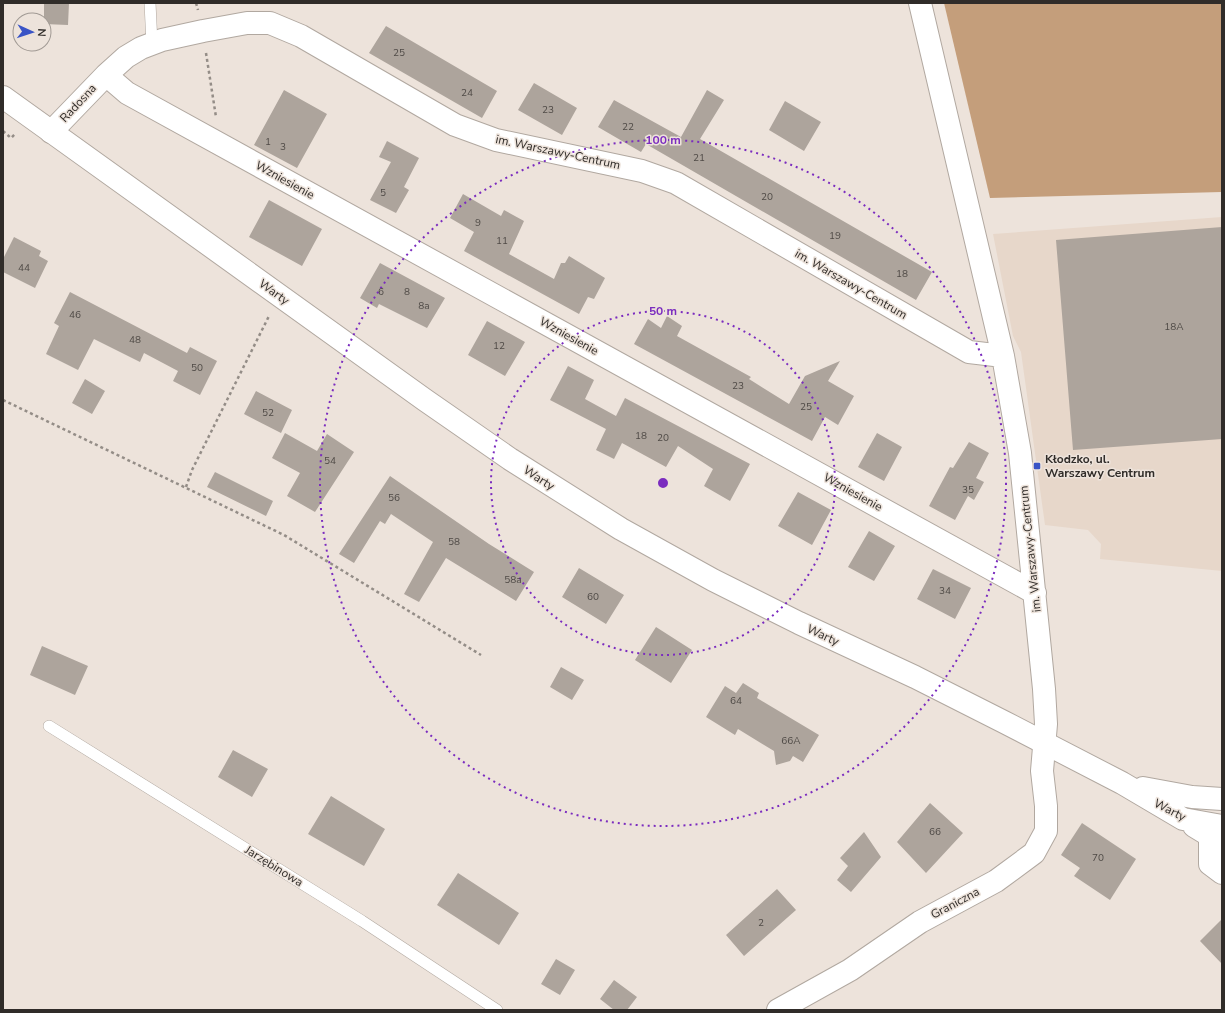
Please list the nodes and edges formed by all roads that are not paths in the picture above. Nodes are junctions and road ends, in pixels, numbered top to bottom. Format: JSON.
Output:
{"nodes":[{"id":1,"x":150,"y":3,"type":"edge"},
{"id":2,"x":920,"y":3,"type":"edge"},
{"id":3,"x":152,"y":44,"type":"junction"},
{"id":4,"x":106,"y":75,"type":"junction"},
{"id":5,"x":3,"y":97,"type":"edge"},
{"id":6,"x":51,"y":132,"type":"junction"},
{"id":7,"x":1003,"y":356,"type":"junction"},
{"id":8,"x":1035,"y":593,"type":"junction"},
{"id":9,"x":49,"y":726,"type":"dead end"},
{"id":10,"x":1044,"y":743,"type":"junction"},
{"id":11,"x":1122,"y":783,"type":"junction"},
{"id":12,"x":1222,"y":799,"type":"edge"},
{"id":13,"x":1218,"y":835,"type":"edge"},
{"id":14,"x":1222,"y":873,"type":"edge"},
{"id":15,"x":497,"y":1010,"type":"edge"},
{"id":16,"x":778,"y":1010,"type":"edge"}],
"edges":[{"from":1,"to":3,"type":"lane"},
{"from":2,"to":7,"type":"street","name":"im. Warszawy-Centrum"},
{"from":3,"to":4,"type":"street","name":"im. Warszawy-Centrum"},
{"from":3,"to":7,"type":"street","name":"im. Warszawy-Centrum"},
{"from":4,"to":6,"type":"street","name":"Radosna"},
{"from":4,"to":8,"type":"street","name":"Wzniesienie"},
{"from":5,"to":6,"type":"street","name":"Warty"},
{"from":6,"to":10,"type":"street","name":"Warty"},
{"from":7,"to":8,"type":"street","name":"im. Warszawy-Centrum"},
{"from":8,"to":10,"type":"street","name":"im. Warszawy-Centrum"},
{"from":9,"to":15,"type":"lane","name":"Jarzębinowa"},
{"from":10,"to":11,"type":"street","name":"Warty"},
{"from":10,"to":16,"type":"street","name":"Graniczna"},
{"from":11,"to":12,"type":"street","name":"Warty"},
{"from":11,"to":13,"type":"street","name":"Warty"},
{"from":13,"to":14,"type":"street"}]}
